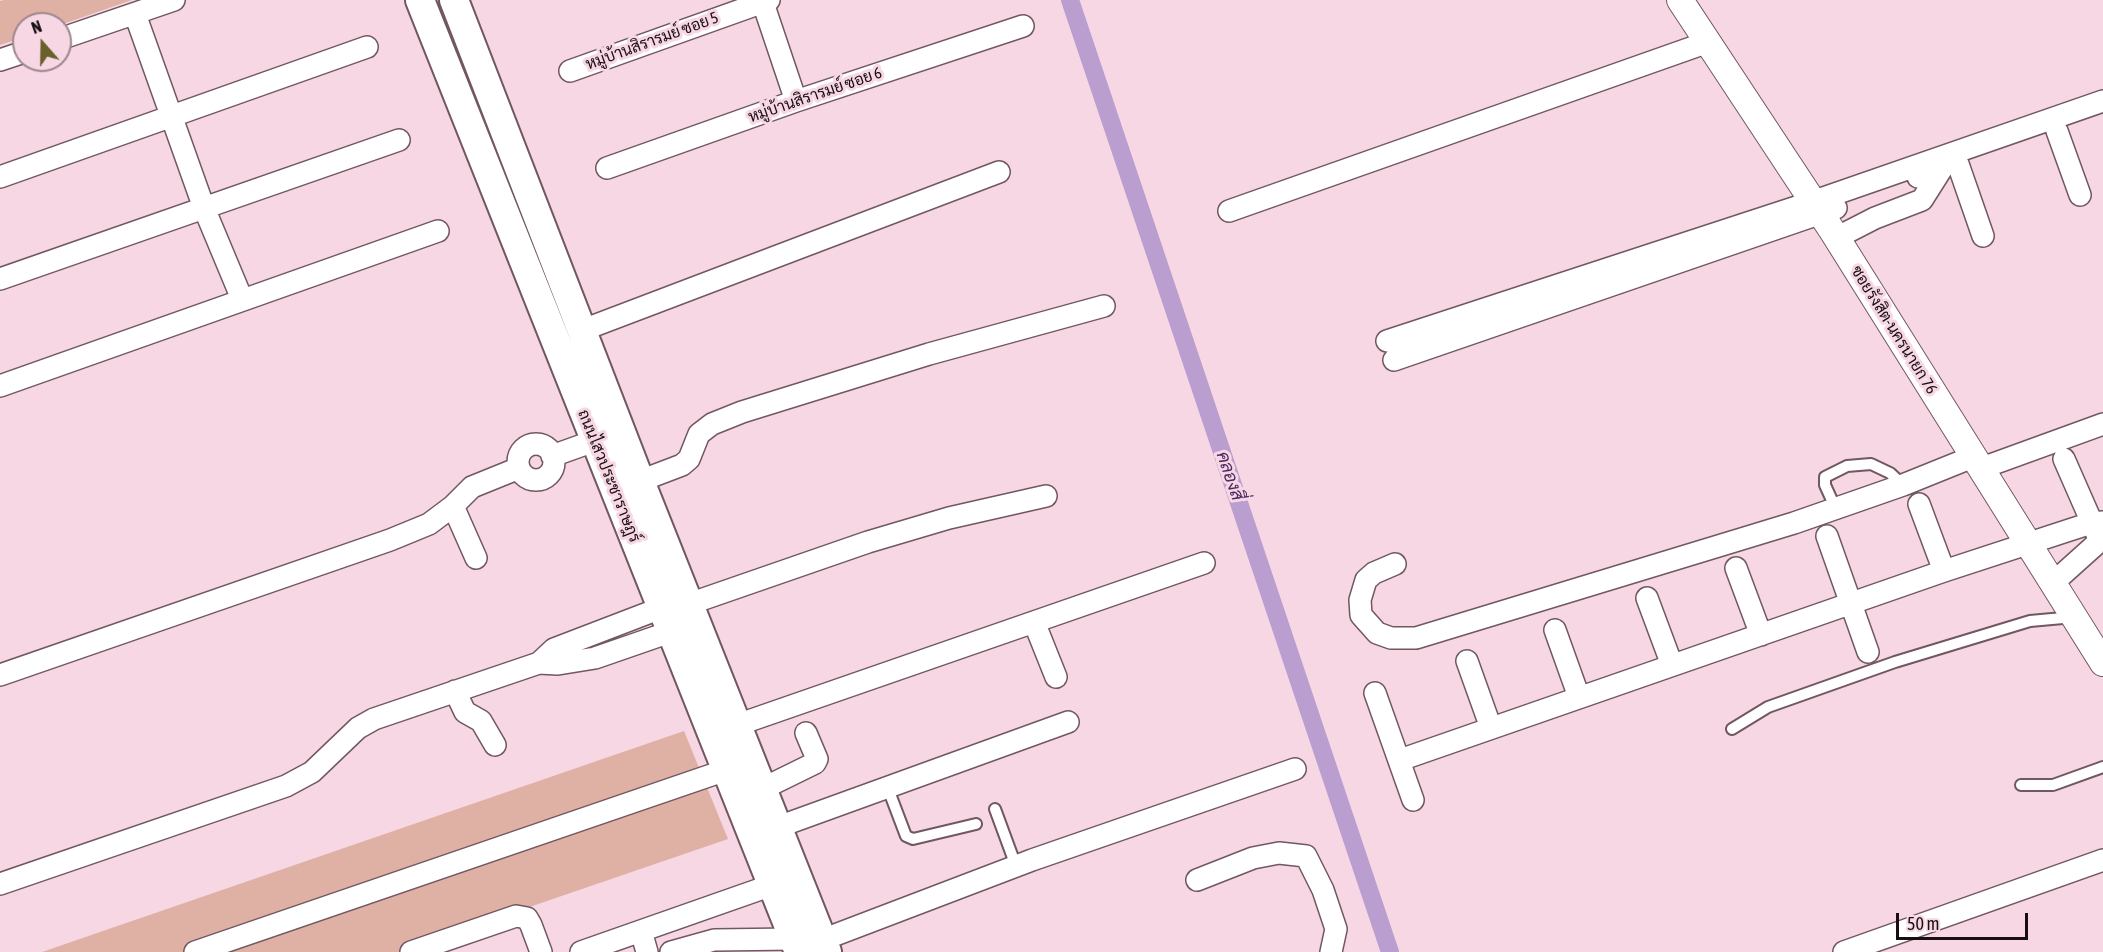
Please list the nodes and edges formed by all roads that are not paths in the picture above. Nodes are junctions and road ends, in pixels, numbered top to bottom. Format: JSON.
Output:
{"nodes":[{"id":1,"x":174,"y":0,"type":"edge"},
{"id":2,"x":420,"y":0,"type":"edge"},
{"id":3,"x":454,"y":0,"type":"edge"},
{"id":4,"x":1680,"y":0,"type":"edge"},
{"id":5,"x":764,"y":1,"type":"edge"},
{"id":6,"x":135,"y":14,"type":"junction"},
{"id":7,"x":1023,"y":26,"type":"dead end"},
{"id":8,"x":72,"y":35,"type":"edge"},
{"id":9,"x":1708,"y":42,"type":"junction"},
{"id":10,"x":367,"y":46,"type":"dead end"},
{"id":11,"x":570,"y":71,"type":"dead end"},
{"id":12,"x":488,"y":86,"type":"junction"},
{"id":13,"x":459,"y":99,"type":"junction"},
{"id":14,"x":796,"y":101,"type":"junction"},
{"id":15,"x":2103,"y":101,"type":"edge"},
{"id":16,"x":172,"y":114,"type":"junction"},
{"id":17,"x":2103,"y":115,"type":"edge"},
{"id":18,"x":2057,"y":131,"type":"junction"},
{"id":19,"x":399,"y":140,"type":"dead end"},
{"id":20,"x":1949,"y":167,"type":"junction"},
{"id":21,"x":607,"y":168,"type":"dead end"},
{"id":22,"x":999,"y":172,"type":"dead end"},
{"id":23,"x":0,"y":177,"type":"edge"},
{"id":24,"x":2080,"y":195,"type":"dead end"},
{"id":25,"x":204,"y":208,"type":"junction"},
{"id":26,"x":1816,"y":208,"type":"junction"},
{"id":27,"x":1229,"y":211,"type":"dead end"},
{"id":28,"x":438,"y":231,"type":"dead end"},
{"id":29,"x":1983,"y":236,"type":"dead end"},
{"id":30,"x":1836,"y":238,"type":"junction"},
{"id":31,"x":0,"y":279,"type":"edge"},
{"id":32,"x":242,"y":299,"type":"junction"},
{"id":33,"x":1104,"y":306,"type":"dead end"},
{"id":34,"x":584,"y":330,"type":"junction"},
{"id":35,"x":1390,"y":351,"type":"dead end"},
{"id":36,"x":0,"y":386,"type":"edge"},
{"id":37,"x":2103,"y":424,"type":"edge"},
{"id":38,"x":594,"y":441,"type":"junction"},
{"id":39,"x":2064,"y":459,"type":"dead end"},
{"id":40,"x":1978,"y":462,"type":"junction"},
{"id":41,"x":640,"y":481,"type":"junction"},
{"id":42,"x":1903,"y":485,"type":"junction"},
{"id":43,"x":1046,"y":496,"type":"dead end"},
{"id":44,"x":1919,"y":504,"type":"dead end"},
{"id":45,"x":453,"y":506,"type":"junction"},
{"id":46,"x":1835,"y":507,"type":"junction"},
{"id":47,"x":2099,"y":531,"type":"edge"},
{"id":48,"x":1827,"y":536,"type":"dead end"},
{"id":49,"x":2031,"y":544,"type":"junction"},
{"id":50,"x":476,"y":558,"type":"dead end"},
{"id":51,"x":1204,"y":563,"type":"dead end"},
{"id":52,"x":1395,"y":564,"type":"dead end"},
{"id":53,"x":1736,"y":568,"type":"dead end"},
{"id":54,"x":1944,"y":571,"type":"junction"},
{"id":55,"x":2054,"y":582,"type":"junction"},
{"id":56,"x":1647,"y":598,"type":"dead end"},
{"id":57,"x":1852,"y":603,"type":"junction"},
{"id":58,"x":673,"y":614,"type":"junction"},
{"id":59,"x":2075,"y":616,"type":"junction"},
{"id":60,"x":1034,"y":622,"type":"junction"},
{"id":61,"x":1555,"y":630,"type":"dead end"},
{"id":62,"x":1761,"y":635,"type":"junction"},
{"id":63,"x":1868,"y":652,"type":"dead end"},
{"id":64,"x":1467,"y":661,"type":"dead end"},
{"id":65,"x":2103,"y":663,"type":"edge"},
{"id":66,"x":1671,"y":666,"type":"junction"},
{"id":67,"x":0,"y":675,"type":"edge"},
{"id":68,"x":1056,"y":677,"type":"dead end"},
{"id":69,"x":455,"y":691,"type":"junction"},
{"id":70,"x":1375,"y":693,"type":"dead end"},
{"id":71,"x":1579,"y":698,"type":"junction"},
{"id":72,"x":1068,"y":722,"type":"dead end"},
{"id":73,"x":737,"y":725,"type":"junction"},
{"id":74,"x":1491,"y":728,"type":"junction"},
{"id":75,"x":1732,"y":729,"type":"dead end"},
{"id":76,"x":806,"y":733,"type":"dead end"},
{"id":77,"x":495,"y":745,"type":"dead end"},
{"id":78,"x":1400,"y":760,"type":"junction"},
{"id":79,"x":2103,"y":767,"type":"edge"},
{"id":80,"x":1295,"y":769,"type":"dead end"},
{"id":81,"x":726,"y":770,"type":"junction"},
{"id":82,"x":2021,"y":785,"type":"dead end"},
{"id":83,"x":887,"y":786,"type":"junction"},
{"id":84,"x":762,"y":789,"type":"junction"},
{"id":85,"x":1413,"y":800,"type":"dead end"},
{"id":86,"x":995,"y":809,"type":"dead end"},
{"id":87,"x":976,"y":824,"type":"dead end"},
{"id":88,"x":778,"y":827,"type":"junction"},
{"id":89,"x":2103,"y":860,"type":"edge"},
{"id":90,"x":1016,"y":866,"type":"junction"},
{"id":91,"x":1197,"y":880,"type":"dead end"},
{"id":92,"x":0,"y":885,"type":"edge"},
{"id":93,"x":772,"y":885,"type":"junction"},
{"id":94,"x":641,"y":931,"type":"junction"},
{"id":95,"x":810,"y":946,"type":"edge"},
{"id":96,"x":195,"y":952,"type":"edge"},
{"id":97,"x":411,"y":952,"type":"edge"},
{"id":98,"x":541,"y":952,"type":"edge"},
{"id":99,"x":581,"y":952,"type":"edge"},
{"id":100,"x":647,"y":952,"type":"edge"},
{"id":101,"x":671,"y":952,"type":"edge"},
{"id":102,"x":1331,"y":952,"type":"edge"},
{"id":103,"x":1844,"y":952,"type":"edge"}],
"edges":[{"from":1,"to":6,"type":"street"},
{"from":2,"to":13,"type":"main road","name":"ถนนไสวประชาราษฎร์"},
{"from":3,"to":12,"type":"main road","name":"ถนนไสวประชาราษฎร์"},
{"from":4,"to":9,"type":"street","name":"ซอยรังสิต-นครนายก 76"},
{"from":5,"to":11,"type":"street","name":"หมู่บ้านสิรารมย์ ซอย 5"},
{"from":5,"to":14,"type":"street"},
{"from":6,"to":8,"type":"street"},
{"from":6,"to":16,"type":"street"},
{"from":7,"to":14,"type":"street","name":"หมู่บ้านสิรารมย์ ซอย 6"},
{"from":9,"to":26,"type":"street","name":"ซอยรังสิต-นครนายก 76"},
{"from":9,"to":27,"type":"street"},
{"from":10,"to":16,"type":"street"},
{"from":12,"to":13,"type":"main road"},
{"from":12,"to":34,"type":"main road","name":"ถนนไสวประชาราษฎร์"},
{"from":13,"to":38,"type":"main road","name":"ถนนไสวประชาราษฎร์"},
{"from":14,"to":21,"type":"street","name":"หมู่บ้านสิรารมย์ ซอย 6"},
{"from":15,"to":26,"type":"street"},
{"from":16,"to":23,"type":"street"},
{"from":16,"to":25,"type":"street"},
{"from":17,"to":18,"type":"street"},
{"from":18,"to":20,"type":"street"},
{"from":18,"to":24,"type":"street"},
{"from":19,"to":25,"type":"street"},
{"from":20,"to":26,"type":"street"},
{"from":20,"to":29,"type":"street"},
{"from":20,"to":30,"type":"street"},
{"from":22,"to":34,"type":"street"},
{"from":25,"to":31,"type":"street"},
{"from":25,"to":32,"type":"street"},
{"from":26,"to":30,"type":"street","name":"ซอยรังสิต-นครนายก 76"},
{"from":26,"to":35,"type":"street"},
{"from":28,"to":32,"type":"street"},
{"from":30,"to":40,"type":"street","name":"ซอยรังสิต-นครนายก 76"},
{"from":32,"to":36,"type":"street"},
{"from":33,"to":41,"type":"street"},
{"from":34,"to":41,"type":"main road","name":"ถนนไสวประชาราษฎร์"},
{"from":37,"to":40,"type":"street"},
{"from":38,"to":45,"type":"street"},
{"from":38,"to":58,"type":"main road","name":"ถนนไสวประชาราษฎร์"},
{"from":39,"to":47,"type":"street"},
{"from":40,"to":42,"type":"street"},
{"from":40,"to":49,"type":"street","name":"ซอยรังสิต-นครนายก 76"},
{"from":41,"to":58,"type":"main road","name":"ถนนไสวประชาราษฎร์"},
{"from":42,"to":46,"type":"street"},
{"from":42,"to":46,"type":"lane"},
{"from":43,"to":58,"type":"street"},
{"from":44,"to":54,"type":"street"},
{"from":45,"to":50,"type":"street"},
{"from":45,"to":67,"type":"street"},
{"from":46,"to":52,"type":"street"},
{"from":47,"to":49,"type":"street"},
{"from":47,"to":55,"type":"street"},
{"from":48,"to":57,"type":"street"},
{"from":49,"to":54,"type":"street"},
{"from":49,"to":55,"type":"street","name":"ซอยรังสิต-นครนายก 76"},
{"from":51,"to":60,"type":"street"},
{"from":53,"to":62,"type":"street"},
{"from":54,"to":57,"type":"street"},
{"from":55,"to":59,"type":"street","name":"ซอยรังสิต-นครนายก 76"},
{"from":56,"to":66,"type":"street"},
{"from":57,"to":62,"type":"street"},
{"from":57,"to":63,"type":"street"},
{"from":58,"to":69,"type":"street"},
{"from":58,"to":73,"type":"main road","name":"ถนนไสวประชาราษฎร์"},
{"from":58,"to":81,"type":"main road","name":"ถนนไสวประชาราษฎร์"},
{"from":59,"to":65,"type":"street","name":"ซอยรังสิต-นครนายก 76"},
{"from":59,"to":75,"type":"lane"},
{"from":60,"to":68,"type":"street"},
{"from":60,"to":73,"type":"street"},
{"from":61,"to":71,"type":"street"},
{"from":62,"to":66,"type":"street"},
{"from":64,"to":74,"type":"street"},
{"from":66,"to":71,"type":"street"},
{"from":69,"to":77,"type":"street"},
{"from":69,"to":92,"type":"street"},
{"from":70,"to":78,"type":"street"},
{"from":71,"to":74,"type":"street"},
{"from":72,"to":83,"type":"street"},
{"from":73,"to":84,"type":"main road","name":"ถนนไสวประชาราษฎร์"},
{"from":74,"to":78,"type":"street"},
{"from":76,"to":84,"type":"street"},
{"from":78,"to":85,"type":"street"},
{"from":79,"to":82,"type":"lane"},
{"from":80,"to":90,"type":"street"},
{"from":81,"to":93,"type":"main road","name":"ถนนไสวประชาราษฎร์"},
{"from":81,"to":96,"type":"street"},
{"from":83,"to":87,"type":"lane"},
{"from":83,"to":88,"type":"street"},
{"from":84,"to":88,"type":"main road","name":"ถนนไสวประชาราษฎร์"},
{"from":86,"to":90,"type":"lane"},
{"from":88,"to":95,"type":"main road","name":"ถนนไสวประชาราษฎร์"},
{"from":89,"to":103,"type":"street"},
{"from":90,"to":95,"type":"street"},
{"from":91,"to":102,"type":"street"},
{"from":93,"to":94,"type":"street"},
{"from":93,"to":95,"type":"main road","name":"ถนนไสวประชาราษฎร์"},
{"from":94,"to":99,"type":"street"},
{"from":94,"to":100,"type":"street"},
{"from":95,"to":101,"type":"street"},
{"from":97,"to":98,"type":"street"}]}
